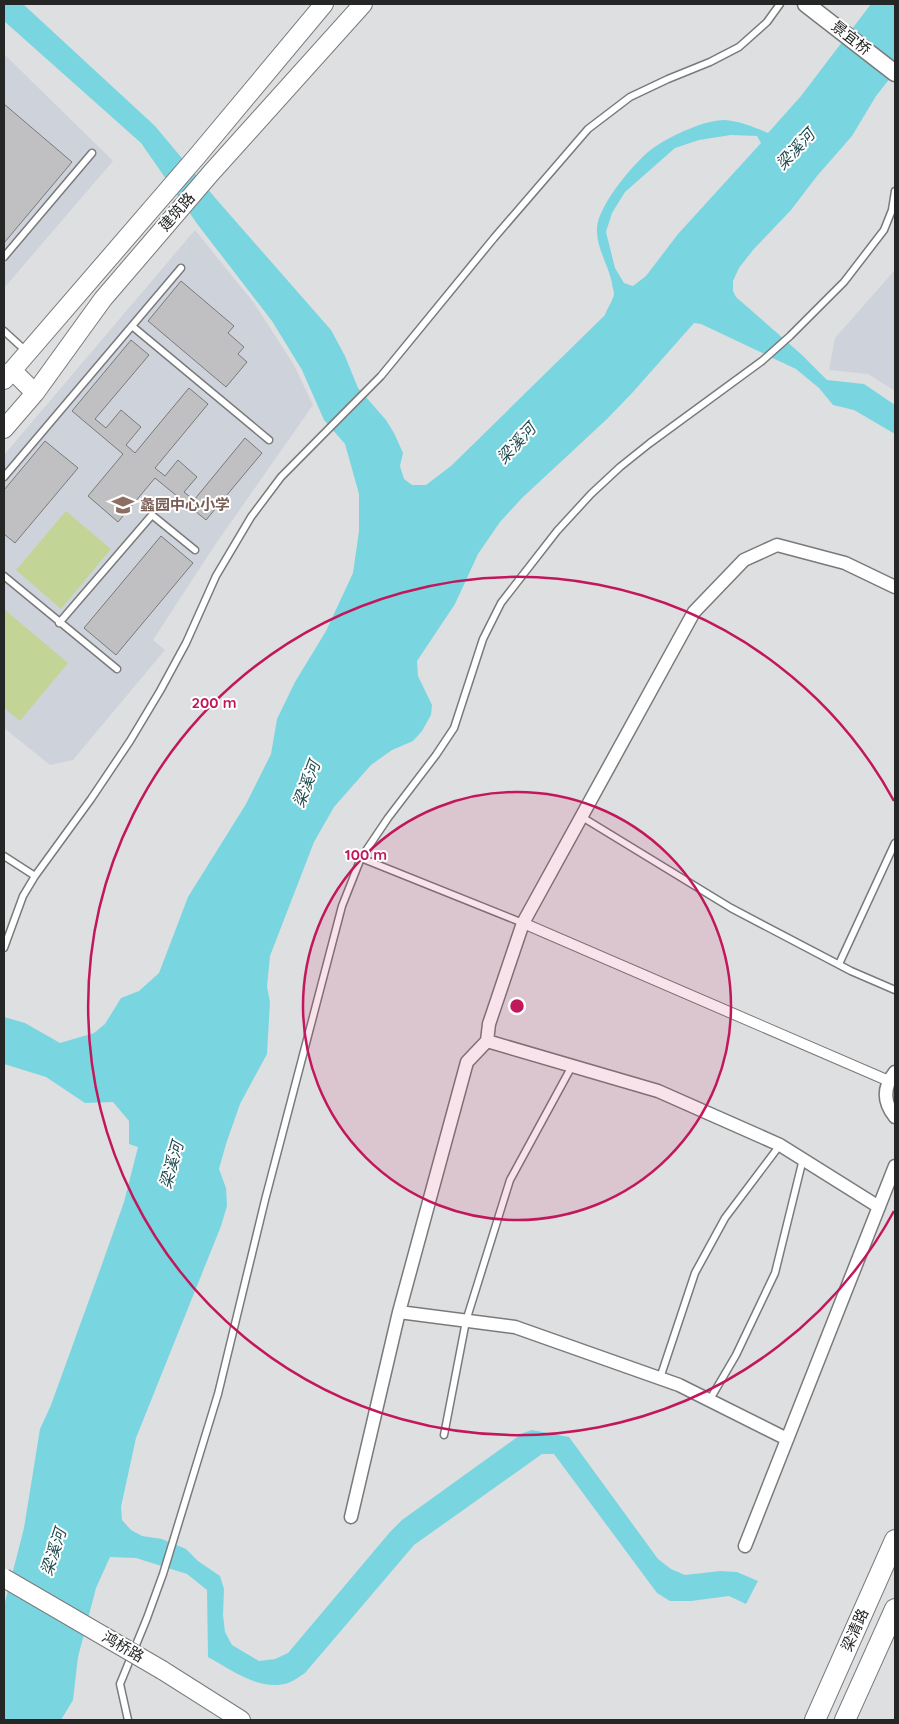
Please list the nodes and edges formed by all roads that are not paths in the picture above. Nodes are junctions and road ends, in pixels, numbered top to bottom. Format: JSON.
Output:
{"nodes":[{"id":1,"x":324,"y":4,"type":"edge"},
{"id":2,"x":363,"y":4,"type":"edge"},
{"id":3,"x":780,"y":4,"type":"edge"},
{"id":4,"x":806,"y":4,"type":"edge"},
{"id":5,"x":895,"y":73,"type":"edge"},
{"id":6,"x":92,"y":153,"type":"dead end"},
{"id":7,"x":895,"y":191,"type":"edge"},
{"id":8,"x":4,"y":257,"type":"edge"},
{"id":9,"x":181,"y":268,"type":"dead end"},
{"id":10,"x":132,"y":326,"type":"junction"},
{"id":11,"x":4,"y":331,"type":"edge"},
{"id":12,"x":27,"y":352,"type":"junction"},
{"id":13,"x":8,"y":375,"type":"edge"},
{"id":14,"x":35,"y":393,"type":"junction"},
{"id":15,"x":4,"y":430,"type":"edge"},
{"id":16,"x":269,"y":440,"type":"dead end"},
{"id":17,"x":4,"y":477,"type":"edge"},
{"id":18,"x":195,"y":550,"type":"dead end"},
{"id":19,"x":4,"y":576,"type":"edge"},
{"id":20,"x":895,"y":587,"type":"edge"},
{"id":21,"x":60,"y":623,"type":"junction"},
{"id":22,"x":117,"y":669,"type":"dead end"},
{"id":23,"x":582,"y":817,"type":"junction"},
{"id":24,"x":895,"y":843,"type":"edge"},
{"id":25,"x":4,"y":856,"type":"edge"},
{"id":26,"x":360,"y":858,"type":"junction"},
{"id":27,"x":35,"y":876,"type":"junction"},
{"id":28,"x":523,"y":923,"type":"junction"},
{"id":29,"x":4,"y":948,"type":"edge"},
{"id":30,"x":838,"y":964,"type":"junction"},
{"id":31,"x":895,"y":990,"type":"edge"},
{"id":32,"x":487,"y":1041,"type":"junction"},
{"id":33,"x":572,"y":1066,"type":"junction"},
{"id":34,"x":892,"y":1076,"type":"edge"},
{"id":35,"x":895,"y":1117,"type":"edge"},
{"id":36,"x":780,"y":1145,"type":"junction"},
{"id":37,"x":803,"y":1159,"type":"junction"},
{"id":38,"x":895,"y":1166,"type":"edge"},
{"id":39,"x":879,"y":1207,"type":"junction"},
{"id":40,"x":399,"y":1312,"type":"junction"},
{"id":41,"x":466,"y":1321,"type":"junction"},
{"id":42,"x":660,"y":1378,"type":"junction"},
{"id":43,"x":709,"y":1400,"type":"junction"},
{"id":44,"x":444,"y":1435,"type":"dead end"},
{"id":45,"x":787,"y":1439,"type":"junction"},
{"id":46,"x":351,"y":1516,"type":"dead end"},
{"id":47,"x":895,"y":1540,"type":"edge"},
{"id":48,"x":744,"y":1546,"type":"dead end"},
{"id":49,"x":4,"y":1578,"type":"edge"},
{"id":50,"x":895,"y":1609,"type":"edge"},
{"id":51,"x":128,"y":1720,"type":"edge"},
{"id":52,"x":241,"y":1720,"type":"edge"},
{"id":53,"x":815,"y":1720,"type":"edge"},
{"id":54,"x":845,"y":1720,"type":"edge"}],
"edges":[{"from":1,"to":12,"type":"main road","name":"建筑路"},
{"from":2,"to":14,"type":"main road","name":"建筑路"},
{"from":3,"to":27,"type":"lane"},
{"from":4,"to":5,"type":"street","name":"景宜桥"},
{"from":6,"to":8,"type":"lane"},
{"from":7,"to":26,"type":"lane"},
{"from":9,"to":10,"type":"lane"},
{"from":10,"to":16,"type":"lane"},
{"from":10,"to":17,"type":"lane"},
{"from":11,"to":12,"type":"lane"},
{"from":12,"to":13,"type":"main road","name":"建筑路"},
{"from":13,"to":14,"type":"main road"},
{"from":14,"to":15,"type":"main road","name":"建筑路"},
{"from":18,"to":21,"type":"lane"},
{"from":19,"to":21,"type":"lane"},
{"from":20,"to":23,"type":"street"},
{"from":21,"to":22,"type":"lane"},
{"from":23,"to":28,"type":"street"},
{"from":23,"to":30,"type":"lane"},
{"from":24,"to":30,"type":"lane"},
{"from":25,"to":27,"type":"lane"},
{"from":26,"to":28,"type":"lane"},
{"from":26,"to":51,"type":"lane"},
{"from":27,"to":29,"type":"lane"},
{"from":28,"to":32,"type":"street"},
{"from":28,"to":34,"type":"street"},
{"from":30,"to":31,"type":"lane"},
{"from":32,"to":33,"type":"street"},
{"from":32,"to":40,"type":"street"},
{"from":33,"to":36,"type":"street"},
{"from":33,"to":41,"type":"lane"},
{"from":34,"to":35,"type":"street"},
{"from":36,"to":37,"type":"street"},
{"from":36,"to":42,"type":"lane"},
{"from":37,"to":39,"type":"street"},
{"from":37,"to":43,"type":"lane"},
{"from":38,"to":39,"type":"street"},
{"from":39,"to":45,"type":"street"},
{"from":40,"to":41,"type":"street"},
{"from":40,"to":46,"type":"street"},
{"from":41,"to":42,"type":"street"},
{"from":41,"to":44,"type":"lane"},
{"from":42,"to":43,"type":"street"},
{"from":43,"to":45,"type":"street"},
{"from":45,"to":48,"type":"street"},
{"from":47,"to":53,"type":"main road","name":"梁清路"},
{"from":49,"to":52,"type":"main road","name":"鸿桥路","bridge":true},
{"from":50,"to":54,"type":"main road","name":"梁清路"}]}
